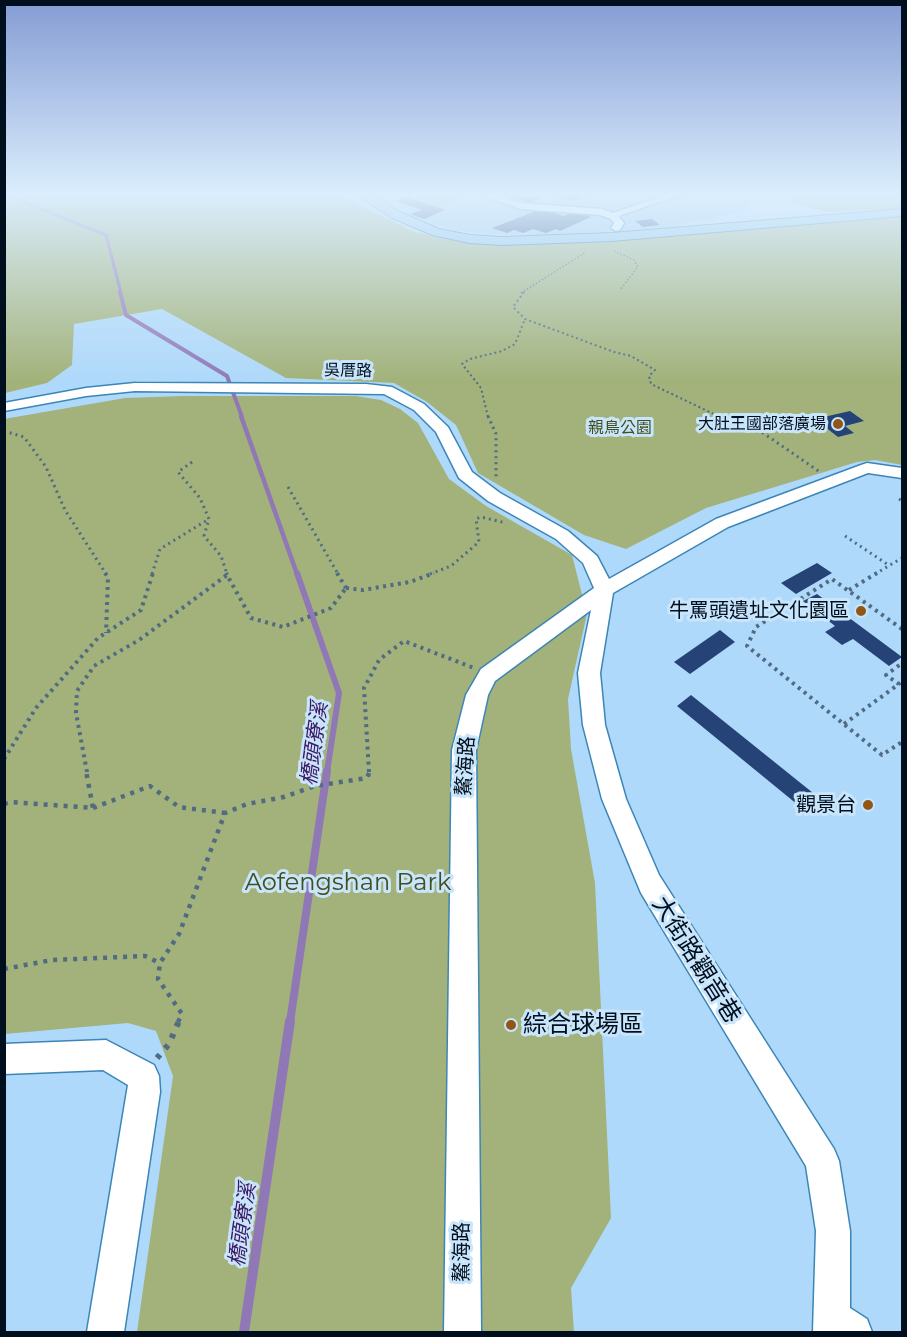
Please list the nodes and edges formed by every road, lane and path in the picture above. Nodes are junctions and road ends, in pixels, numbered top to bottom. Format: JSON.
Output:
{"nodes":[{"id":1,"x":577,"y":256,"type":"edge"},
{"id":2,"x":626,"y":256,"type":"edge"},
{"id":3,"x":620,"y":290,"type":"dead end"},
{"id":4,"x":4,"y":407,"type":"edge"},
{"id":5,"x":4,"y":431,"type":"edge"},
{"id":6,"x":192,"y":462,"type":"dead end"},
{"id":7,"x":903,"y":473,"type":"edge"},
{"id":8,"x":831,"y":480,"type":"junction"},
{"id":9,"x":288,"y":487,"type":"dead end"},
{"id":10,"x":208,"y":519,"type":"junction"},
{"id":11,"x":844,"y":536,"type":"dead end"},
{"id":12,"x":903,"y":558,"type":"edge"},
{"id":13,"x":890,"y":566,"type":"junction"},
{"id":14,"x":227,"y":575,"type":"junction"},
{"id":15,"x":604,"y":590,"type":"junction"},
{"id":16,"x":849,"y":590,"type":"junction"},
{"id":17,"x":903,"y":629,"type":"edge"},
{"id":18,"x":106,"y":633,"type":"junction"},
{"id":19,"x":903,"y":663,"type":"edge"},
{"id":20,"x":488,"y":675,"type":"junction"},
{"id":21,"x":844,"y":724,"type":"junction"},
{"id":22,"x":903,"y":742,"type":"edge"},
{"id":23,"x":4,"y":759,"type":"edge"},
{"id":24,"x":4,"y":804,"type":"edge"},
{"id":25,"x":93,"y":808,"type":"junction"},
{"id":26,"x":225,"y":813,"type":"junction"},
{"id":27,"x":160,"y":963,"type":"junction"},
{"id":28,"x":4,"y":969,"type":"edge"},
{"id":29,"x":4,"y":1059,"type":"edge"},
{"id":30,"x":143,"y":1076,"type":"junction"},
{"id":31,"x":839,"y":1328,"type":"edge"},
{"id":32,"x":105,"y":1332,"type":"edge"},
{"id":33,"x":462,"y":1332,"type":"edge"}],
"edges":[{"from":1,"to":8,"type":"path"},
{"from":2,"to":3,"type":"path"},
{"from":4,"to":15,"type":"street","name":"吳厝路"},
{"from":5,"to":18,"type":"path"},
{"from":6,"to":10,"type":"path"},
{"from":7,"to":8,"type":"street","name":"鰲海路"},
{"from":8,"to":15,"type":"street","name":"鰲海路"},
{"from":9,"to":14,"type":"path"},
{"from":10,"to":14,"type":"path"},
{"from":10,"to":18,"type":"path"},
{"from":11,"to":13,"type":"path"},
{"from":12,"to":13,"type":"path"},
{"from":13,"to":16,"type":"path"},
{"from":14,"to":25,"type":"path"},
{"from":15,"to":20,"type":"street","name":"鰲海路"},
{"from":15,"to":31,"type":"street","name":"大街路觀音巷"},
{"from":16,"to":17,"type":"path"},
{"from":16,"to":21,"type":"path"},
{"from":18,"to":23,"type":"path"},
{"from":19,"to":21,"type":"path"},
{"from":20,"to":26,"type":"path"},
{"from":20,"to":33,"type":"street","name":"鰲海路"},
{"from":21,"to":22,"type":"path"},
{"from":24,"to":25,"type":"path"},
{"from":25,"to":26,"type":"path"},
{"from":26,"to":27,"type":"path"},
{"from":27,"to":28,"type":"path"},
{"from":27,"to":30,"type":"path"},
{"from":29,"to":30,"type":"street"},
{"from":30,"to":32,"type":"street"}]}
